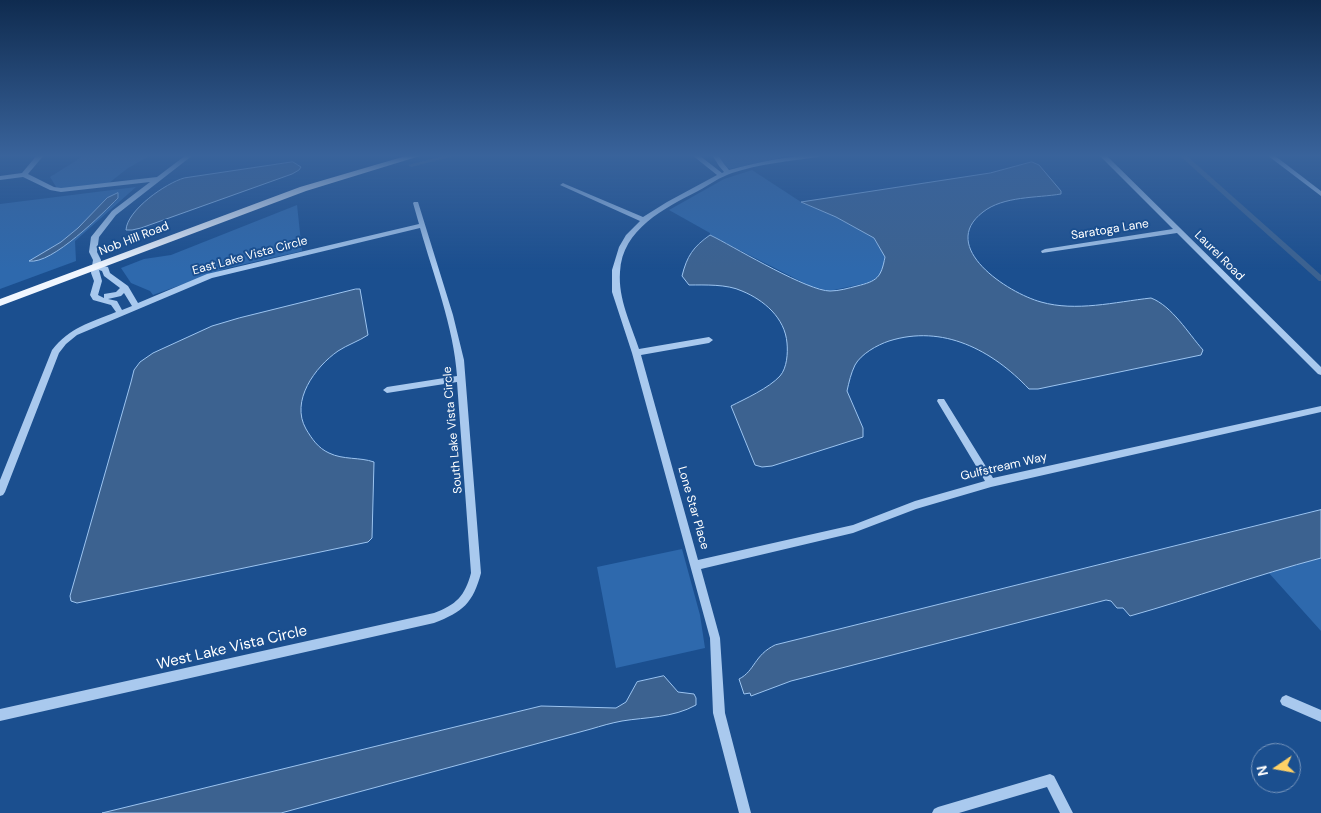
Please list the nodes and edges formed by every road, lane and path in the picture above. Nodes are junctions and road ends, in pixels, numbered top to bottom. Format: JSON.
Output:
{"nodes":[{"id":1,"x":139,"y":193,"type":"edge"},
{"id":2,"x":275,"y":193,"type":"edge"},
{"id":3,"x":292,"y":193,"type":"edge"},
{"id":4,"x":581,"y":193,"type":"edge"},
{"id":5,"x":687,"y":193,"type":"edge"},
{"id":6,"x":1140,"y":193,"type":"edge"},
{"id":7,"x":416,"y":203,"type":"dead end"},
{"id":8,"x":644,"y":220,"type":"junction"},
{"id":9,"x":422,"y":225,"type":"junction"},
{"id":10,"x":1178,"y":231,"type":"junction"},
{"id":11,"x":1045,"y":251,"type":"dead end"},
{"id":12,"x":97,"y":263,"type":"junction"},
{"id":13,"x":125,"y":288,"type":"junction"},
{"id":14,"x":0,"y":296,"type":"edge"},
{"id":15,"x":106,"y":296,"type":"junction"},
{"id":16,"x":0,"y":304,"type":"edge"},
{"id":17,"x":136,"y":306,"type":"junction"},
{"id":18,"x":120,"y":312,"type":"junction"},
{"id":19,"x":708,"y":340,"type":"dead end"},
{"id":20,"x":636,"y":353,"type":"junction"},
{"id":21,"x":1321,"y":372,"type":"edge"},
{"id":22,"x":462,"y":378,"type":"junction"},
{"id":23,"x":387,"y":390,"type":"dead end"},
{"id":24,"x":941,"y":400,"type":"dead end"},
{"id":25,"x":1321,"y":409,"type":"edge"},
{"id":26,"x":991,"y":483,"type":"junction"},
{"id":27,"x":0,"y":492,"type":"edge"},
{"id":28,"x":696,"y":565,"type":"junction"},
{"id":29,"x":466,"y":599,"type":"joint"},
{"id":30,"x":1286,"y":701,"type":"dead end"},
{"id":31,"x":0,"y":715,"type":"edge"},
{"id":32,"x":1321,"y":716,"type":"edge"},
{"id":33,"x":745,"y":813,"type":"edge"},
{"id":34,"x":938,"y":813,"type":"edge"},
{"id":35,"x":1067,"y":813,"type":"edge"}],
"edges":[{"from":1,"to":12,"type":"street"},
{"from":2,"to":12,"type":"main road","name":"Nob Hill Road"},
{"from":3,"to":12,"type":"main road","name":"Nob Hill Road"},
{"from":4,"to":8,"type":"street"},
{"from":5,"to":8,"type":"street","name":"Lone Star Place"},
{"from":6,"to":10,"type":"street","name":"Laurel Road"},
{"from":7,"to":9,"type":"street","name":"South Lake Vista Circle"},
{"from":8,"to":20,"type":"street","name":"Lone Star Place"},
{"from":9,"to":17,"type":"street","name":"East Lake Vista Circle"},
{"from":9,"to":22,"type":"street","name":"South Lake Vista Circle"},
{"from":10,"to":11,"type":"street","name":"Saratoga Lane"},
{"from":10,"to":21,"type":"street","name":"Laurel Road"},
{"from":12,"to":13,"type":"street"},
{"from":12,"to":14,"type":"main road","name":"Nob Hill Road"},
{"from":12,"to":15,"type":"street"},
{"from":12,"to":16,"type":"main road","name":"Nob Hill Road"},
{"from":13,"to":15,"type":"street"},
{"from":13,"to":17,"type":"street"},
{"from":15,"to":18,"type":"street"},
{"from":17,"to":18,"type":"street","name":"East Lake Vista Circle"},
{"from":18,"to":27,"type":"street","name":"East Lake Vista Circle"},
{"from":19,"to":20,"type":"street"},
{"from":20,"to":28,"type":"street","name":"Lone Star Place"},
{"from":22,"to":23,"type":"street"},
{"from":22,"to":29,"type":"street","name":"South Lake Vista Circle"},
{"from":24,"to":26,"type":"street"},
{"from":25,"to":26,"type":"street","name":"Gulfstream Way"},
{"from":26,"to":28,"type":"street","name":"Gulfstream Way"},
{"from":28,"to":33,"type":"street","name":"Lone Star Place"},
{"from":29,"to":31,"type":"street","name":"West Lake Vista Circle"},
{"from":30,"to":32,"type":"street"},
{"from":34,"to":35,"type":"street"}]}
